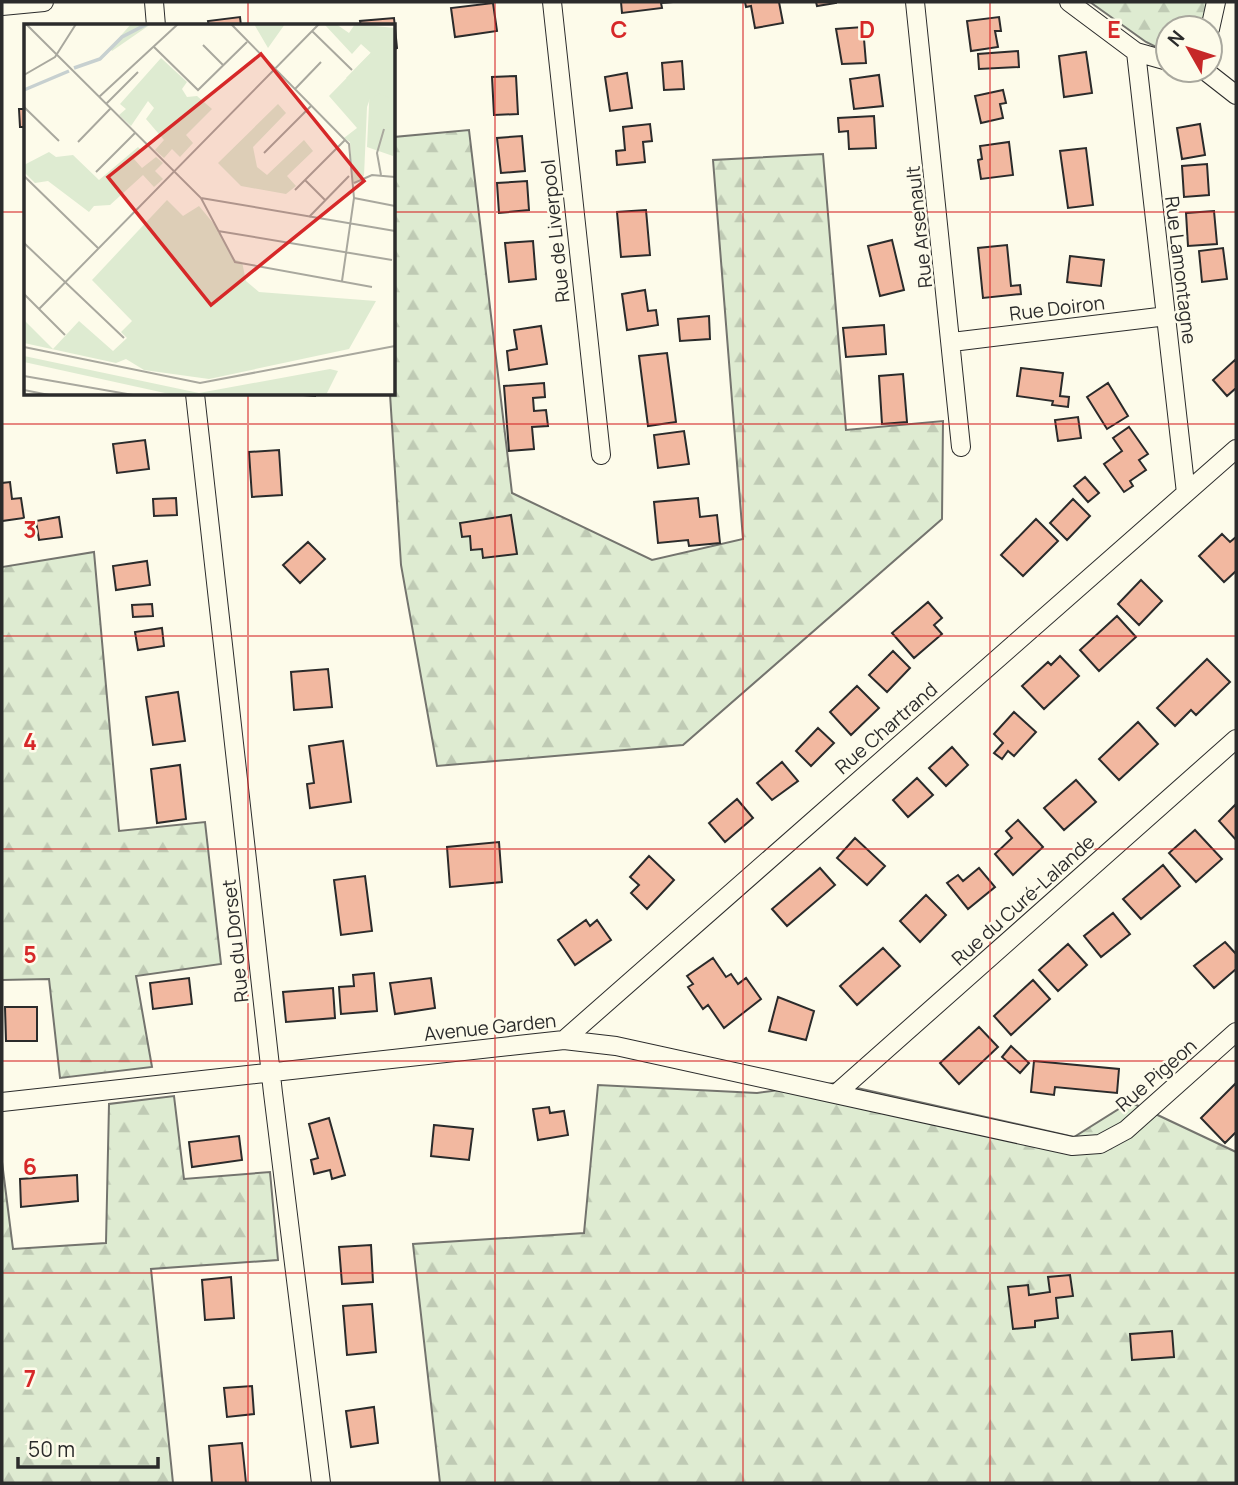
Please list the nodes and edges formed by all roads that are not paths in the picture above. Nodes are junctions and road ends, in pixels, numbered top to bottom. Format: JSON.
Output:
{"nodes":[{"id":1,"x":44,"y":2,"type":"edge"},
{"id":2,"x":154,"y":2,"type":"edge"},
{"id":3,"x":552,"y":2,"type":"edge"},
{"id":4,"x":915,"y":2,"type":"edge"},
{"id":5,"x":1069,"y":2,"type":"edge"},
{"id":6,"x":2,"y":6,"type":"edge"},
{"id":7,"x":156,"y":24,"type":"edge"},
{"id":8,"x":1136,"y":52,"type":"junction"},
{"id":9,"x":1154,"y":57,"type":"edge"},
{"id":10,"x":1167,"y":316,"type":"junction"},
{"id":11,"x":952,"y":342,"type":"junction"},
{"id":12,"x":195,"y":396,"type":"edge"},
{"id":13,"x":961,"y":447,"type":"dead end"},
{"id":14,"x":1236,"y":449,"type":"edge"},
{"id":15,"x":601,"y":455,"type":"dead end"},
{"id":16,"x":1186,"y":493,"type":"junction"},
{"id":17,"x":1236,"y":739,"type":"edge"},
{"id":18,"x":1236,"y":1032,"type":"edge"},
{"id":19,"x":564,"y":1040,"type":"junction"},
{"id":20,"x":271,"y":1072,"type":"junction"},
{"id":21,"x":837,"y":1093,"type":"junction"},
{"id":22,"x":2,"y":1102,"type":"edge"},
{"id":23,"x":1100,"y":1144,"type":"joint"},
{"id":24,"x":321,"y":1483,"type":"edge"}],
"edges":[{"from":1,"to":6,"type":"street"},
{"from":2,"to":7,"type":"street"},
{"from":3,"to":15,"type":"street","name":"Rue de Liverpool"},
{"from":4,"to":11,"type":"street","name":"Rue Arsenault"},
{"from":5,"to":8,"type":"street"},
{"from":8,"to":9,"type":"street"},
{"from":8,"to":10,"type":"street","name":"Rue Lamontagne"},
{"from":10,"to":11,"type":"street","name":"Rue Doiron"},
{"from":10,"to":16,"type":"street","name":"Rue Lamontagne"},
{"from":11,"to":13,"type":"street","name":"Rue Arsenault"},
{"from":12,"to":20,"type":"street","name":"Rue du Dorset"},
{"from":14,"to":16,"type":"street","name":"Rue Chartrand"},
{"from":16,"to":19,"type":"street","name":"Rue Chartrand"},
{"from":17,"to":21,"type":"street","name":"Rue du Curé-Lalande"},
{"from":18,"to":23,"type":"street","name":"Rue Pigeon"},
{"from":19,"to":20,"type":"street","name":"Avenue Garden"},
{"from":19,"to":21,"type":"street","name":"Avenue Garden"},
{"from":20,"to":22,"type":"street","name":"Avenue Garden"},
{"from":20,"to":24,"type":"street","name":"Rue du Dorset"},
{"from":21,"to":23,"type":"street","name":"Avenue Garden"}]}
